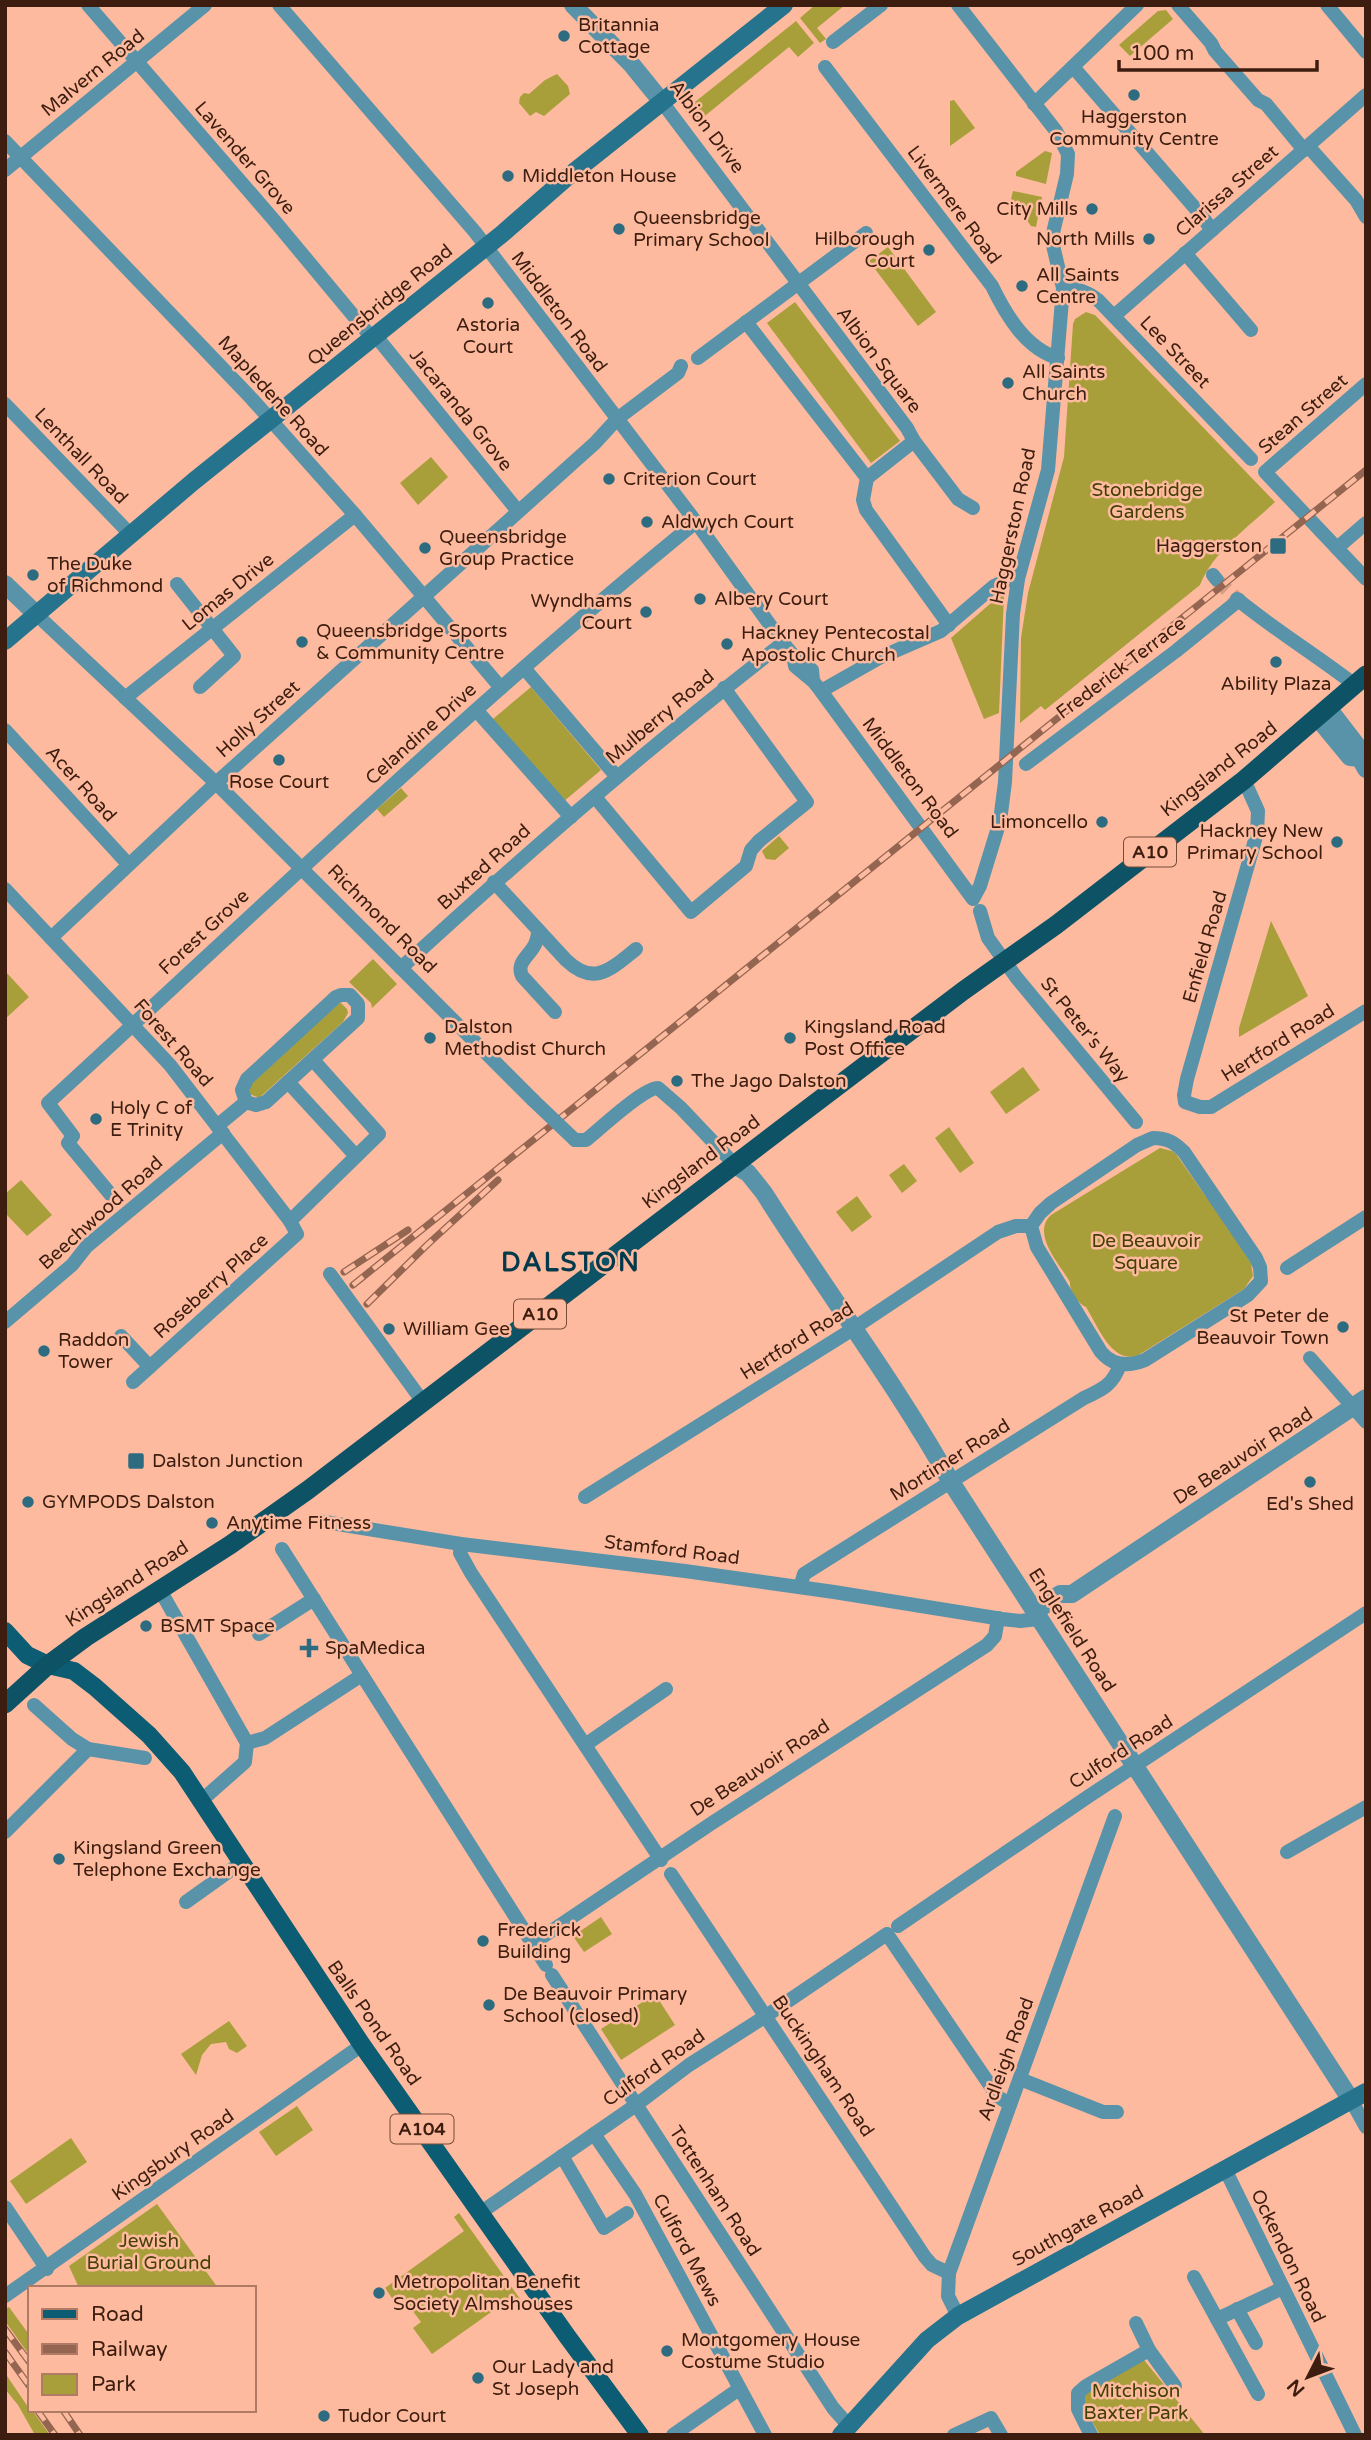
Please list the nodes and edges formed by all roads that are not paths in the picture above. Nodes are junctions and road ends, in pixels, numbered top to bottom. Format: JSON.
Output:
{"nodes":[{"id":1,"x":88,"y":5,"type":"edge"},
{"id":2,"x":205,"y":5,"type":"edge"},
{"id":3,"x":279,"y":5,"type":"edge"},
{"id":4,"x":573,"y":5,"type":"edge"},
{"id":5,"x":881,"y":5,"type":"edge"},
{"id":6,"x":958,"y":5,"type":"edge"},
{"id":7,"x":1138,"y":5,"type":"edge"},
{"id":8,"x":1178,"y":5,"type":"edge"},
{"id":9,"x":1327,"y":5,"type":"edge"},
{"id":10,"x":779,"y":7,"type":"edge"},
{"id":11,"x":833,"y":42,"type":"dead end"},
{"id":12,"x":1366,"y":52,"type":"edge"},
{"id":13,"x":136,"y":62,"type":"junction"},
{"id":14,"x":825,"y":67,"type":"dead end"},
{"id":15,"x":1074,"y":68,"type":"junction"},
{"id":16,"x":1366,"y":95,"type":"edge"},
{"id":17,"x":662,"y":102,"type":"junction"},
{"id":18,"x":1034,"y":104,"type":"junction"},
{"id":19,"x":5,"y":141,"type":"edge"},
{"id":20,"x":1306,"y":148,"type":"junction"},
{"id":21,"x":21,"y":157,"type":"junction"},
{"id":22,"x":5,"y":170,"type":"edge"},
{"id":23,"x":1366,"y":217,"type":"edge"},
{"id":24,"x":1212,"y":230,"type":"junction"},
{"id":25,"x":866,"y":233,"type":"dead end"},
{"id":26,"x":486,"y":246,"type":"junction"},
{"id":27,"x":1185,"y":253,"type":"junction"},
{"id":28,"x":799,"y":283,"type":"junction"},
{"id":29,"x":1063,"y":288,"type":"junction"},
{"id":30,"x":1114,"y":316,"type":"junction"},
{"id":31,"x":746,"y":322,"type":"junction"},
{"id":32,"x":1251,"y":330,"type":"dead end"},
{"id":33,"x":373,"y":337,"type":"junction"},
{"id":34,"x":698,"y":358,"type":"dead end"},
{"id":35,"x":1058,"y":358,"type":"junction"},
{"id":36,"x":681,"y":366,"type":"dead end"},
{"id":37,"x":1366,"y":384,"type":"edge"},
{"id":38,"x":5,"y":404,"type":"edge"},
{"id":39,"x":270,"y":419,"type":"junction"},
{"id":40,"x":617,"y":419,"type":"junction"},
{"id":41,"x":914,"y":441,"type":"junction"},
{"id":42,"x":1251,"y":459,"type":"dead end"},
{"id":43,"x":867,"y":478,"type":"junction"},
{"id":44,"x":973,"y":508,"type":"dead end"},
{"id":45,"x":517,"y":510,"type":"junction"},
{"id":46,"x":355,"y":515,"type":"junction"},
{"id":47,"x":696,"y":522,"type":"junction"},
{"id":48,"x":1366,"y":523,"type":"edge"},
{"id":49,"x":130,"y":534,"type":"junction"},
{"id":50,"x":1337,"y":548,"type":"junction"},
{"id":51,"x":1018,"y":579,"type":"junction"},
{"id":52,"x":1366,"y":579,"type":"edge"},
{"id":53,"x":5,"y":584,"type":"edge"},
{"id":54,"x":177,"y":584,"type":"dead end"},
{"id":55,"x":422,"y":597,"type":"junction"},
{"id":56,"x":37,"y":615,"type":"junction"},
{"id":57,"x":949,"y":625,"type":"junction"},
{"id":58,"x":212,"y":629,"type":"junction"},
{"id":59,"x":5,"y":641,"type":"edge"},
{"id":60,"x":783,"y":643,"type":"junction"},
{"id":61,"x":524,"y":668,"type":"junction"},
{"id":62,"x":1361,"y":680,"type":"edge"},
{"id":63,"x":817,"y":686,"type":"junction"},
{"id":64,"x":200,"y":687,"type":"dead end"},
{"id":65,"x":500,"y":688,"type":"junction"},
{"id":66,"x":724,"y":688,"type":"junction"},
{"id":67,"x":125,"y":698,"type":"junction"},
{"id":68,"x":477,"y":711,"type":"junction"},
{"id":69,"x":1323,"y":712,"type":"junction"},
{"id":70,"x":5,"y":730,"type":"edge"},
{"id":71,"x":1026,"y":764,"type":"dead end"},
{"id":72,"x":1363,"y":764,"type":"edge"},
{"id":73,"x":617,"y":777,"type":"junction"},
{"id":74,"x":1244,"y":780,"type":"junction"},
{"id":75,"x":216,"y":783,"type":"junction"},
{"id":76,"x":595,"y":797,"type":"junction"},
{"id":77,"x":571,"y":817,"type":"junction"},
{"id":78,"x":128,"y":864,"type":"junction"},
{"id":79,"x":301,"y":867,"type":"junction"},
{"id":80,"x":494,"y":882,"type":"junction"},
{"id":81,"x":7,"y":894,"type":"edge"},
{"id":82,"x":976,"y":905,"type":"junction"},
{"id":83,"x":538,"y":930,"type":"junction"},
{"id":84,"x":51,"y":938,"type":"junction"},
{"id":85,"x":636,"y":949,"type":"dead end"},
{"id":86,"x":1006,"y":962,"type":"junction"},
{"id":87,"x":401,"y":968,"type":"junction"},
{"id":88,"x":1366,"y":1011,"type":"edge"},
{"id":89,"x":555,"y":1012,"type":"dead end"},
{"id":90,"x":133,"y":1025,"type":"junction"},
{"id":91,"x":313,"y":1060,"type":"junction"},
{"id":92,"x":288,"y":1082,"type":"junction"},
{"id":93,"x":246,"y":1102,"type":"junction"},
{"id":94,"x":1211,"y":1107,"type":"joint"},
{"id":95,"x":1136,"y":1122,"type":"dead end"},
{"id":96,"x":220,"y":1129,"type":"junction"},
{"id":97,"x":356,"y":1156,"type":"junction"},
{"id":98,"x":735,"y":1164,"type":"junction"},
{"id":99,"x":111,"y":1195,"type":"dead end"},
{"id":100,"x":1366,"y":1217,"type":"edge"},
{"id":101,"x":290,"y":1221,"type":"junction"},
{"id":102,"x":1031,"y":1226,"type":"junction"},
{"id":103,"x":297,"y":1234,"type":"joint"},
{"id":104,"x":1287,"y":1268,"type":"dead end"},
{"id":105,"x":330,"y":1275,"type":"dead end"},
{"id":106,"x":5,"y":1322,"type":"edge"},
{"id":107,"x":853,"y":1328,"type":"junction"},
{"id":108,"x":121,"y":1336,"type":"dead end"},
{"id":109,"x":1310,"y":1358,"type":"dead end"},
{"id":110,"x":1120,"y":1364,"type":"junction"},
{"id":111,"x":150,"y":1367,"type":"junction"},
{"id":112,"x":132,"y":1382,"type":"dead end"},
{"id":113,"x":423,"y":1402,"type":"junction"},
{"id":114,"x":1359,"y":1403,"type":"edge"},
{"id":115,"x":1366,"y":1422,"type":"edge"},
{"id":116,"x":951,"y":1482,"type":"junction"},
{"id":117,"x":585,"y":1497,"type":"dead end"},
{"id":118,"x":325,"y":1522,"type":"dead end"},
{"id":119,"x":461,"y":1544,"type":"junction"},
{"id":120,"x":282,"y":1549,"type":"dead end"},
{"id":121,"x":800,"y":1587,"type":"junction"},
{"id":122,"x":160,"y":1590,"type":"junction"},
{"id":123,"x":313,"y":1599,"type":"junction"},
{"id":124,"x":1034,"y":1611,"type":"junction"},
{"id":125,"x":1366,"y":1613,"type":"edge"},
{"id":126,"x":998,"y":1618,"type":"junction"},
{"id":127,"x":5,"y":1631,"type":"edge"},
{"id":128,"x":259,"y":1634,"type":"dead end"},
{"id":129,"x":48,"y":1665,"type":"junction"},
{"id":130,"x":362,"y":1675,"type":"junction"},
{"id":131,"x":666,"y":1689,"type":"dead end"},
{"id":132,"x":5,"y":1704,"type":"edge"},
{"id":133,"x":34,"y":1705,"type":"dead end"},
{"id":134,"x":247,"y":1743,"type":"junction"},
{"id":135,"x":585,"y":1745,"type":"junction"},
{"id":136,"x":88,"y":1749,"type":"junction"},
{"id":137,"x":145,"y":1758,"type":"dead end"},
{"id":138,"x":1136,"y":1765,"type":"junction"},
{"id":139,"x":202,"y":1800,"type":"junction"},
{"id":140,"x":1364,"y":1812,"type":"edge"},
{"id":141,"x":1115,"y":1816,"type":"dead end"},
{"id":142,"x":5,"y":1832,"type":"edge"},
{"id":143,"x":1287,"y":1852,"type":"dead end"},
{"id":144,"x":661,"y":1860,"type":"junction"},
{"id":145,"x":242,"y":1861,"type":"junction"},
{"id":146,"x":671,"y":1874,"type":"dead end"},
{"id":147,"x":186,"y":1902,"type":"dead end"},
{"id":148,"x":893,"y":1930,"type":"junction"},
{"id":149,"x":532,"y":1944,"type":"junction"},
{"id":150,"x":766,"y":2016,"type":"junction"},
{"id":151,"x":362,"y":2045,"type":"junction"},
{"id":152,"x":1020,"y":2079,"type":"junction"},
{"id":153,"x":1358,"y":2096,"type":"edge"},
{"id":154,"x":1010,"y":2104,"type":"junction"},
{"id":155,"x":636,"y":2105,"type":"junction"},
{"id":156,"x":1117,"y":2112,"type":"dead end"},
{"id":157,"x":1366,"y":2127,"type":"edge"},
{"id":158,"x":594,"y":2134,"type":"junction"},
{"id":159,"x":562,"y":2156,"type":"junction"},
{"id":160,"x":1224,"y":2169,"type":"junction"},
{"id":161,"x":5,"y":2207,"type":"edge"},
{"id":162,"x":480,"y":2213,"type":"junction"},
{"id":163,"x":627,"y":2213,"type":"dead end"},
{"id":164,"x":47,"y":2269,"type":"junction"},
{"id":165,"x":949,"y":2273,"type":"junction"},
{"id":166,"x":1194,"y":2277,"type":"dead end"},
{"id":167,"x":1283,"y":2288,"type":"junction"},
{"id":168,"x":5,"y":2296,"type":"edge"},
{"id":169,"x":1237,"y":2309,"type":"junction"},
{"id":170,"x":958,"y":2316,"type":"junction"},
{"id":171,"x":1217,"y":2319,"type":"junction"},
{"id":172,"x":1136,"y":2323,"type":"dead end"},
{"id":173,"x":1256,"y":2343,"type":"dead end"},
{"id":174,"x":1149,"y":2350,"type":"junction"},
{"id":175,"x":1175,"y":2386,"type":"dead end"},
{"id":176,"x":739,"y":2389,"type":"junction"},
{"id":177,"x":1258,"y":2393,"type":"dead end"},
{"id":178,"x":845,"y":2430,"type":"edge"},
{"id":179,"x":638,"y":2434,"type":"edge"},
{"id":180,"x":673,"y":2435,"type":"edge"},
{"id":181,"x":765,"y":2435,"type":"edge"},
{"id":182,"x":954,"y":2435,"type":"edge"},
{"id":183,"x":1001,"y":2435,"type":"edge"},
{"id":184,"x":1091,"y":2435,"type":"edge"},
{"id":185,"x":1354,"y":2435,"type":"edge"}],
"edges":[{"from":1,"to":13,"type":"street","name":"Lavender Grove"},
{"from":2,"to":13,"type":"street","name":"Malvern Road"},
{"from":3,"to":26,"type":"street","name":"Middleton Road"},
{"from":4,"to":17,"type":"street","name":"Albion Drive"},
{"from":5,"to":11,"type":"street"},
{"from":6,"to":18,"type":"street","name":"Haggerston Road"},
{"from":7,"to":15,"type":"street"},
{"from":8,"to":20,"type":"street"},
{"from":9,"to":12,"type":"street"},
{"from":10,"to":17,"type":"main road","name":"Queensbridge Road"},
{"from":13,"to":21,"type":"street","name":"Malvern Road"},
{"from":13,"to":33,"type":"street","name":"Lavender Grove"},
{"from":14,"to":35,"type":"street","name":"Livermere Road"},
{"from":15,"to":18,"type":"street"},
{"from":15,"to":24,"type":"street"},
{"from":16,"to":20,"type":"street","name":"Clarissa Street"},
{"from":17,"to":26,"type":"main road","name":"Queensbridge Road"},
{"from":17,"to":28,"type":"street","name":"Albion Drive"},
{"from":18,"to":29,"type":"street","name":"Haggerston Road"},
{"from":19,"to":21,"type":"street","name":"Mapledene Road"},
{"from":20,"to":23,"type":"street"},
{"from":20,"to":24,"type":"street","name":"Clarissa Street"},
{"from":21,"to":22,"type":"street","name":"Malvern Road"},
{"from":21,"to":39,"type":"street","name":"Mapledene Road"},
{"from":24,"to":27,"type":"street","name":"Clarissa Street"},
{"from":25,"to":28,"type":"street"},
{"from":26,"to":33,"type":"main road","name":"Queensbridge Road"},
{"from":26,"to":40,"type":"street","name":"Middleton Road"},
{"from":27,"to":30,"type":"street","name":"Clarissa Street"},
{"from":27,"to":32,"type":"street"},
{"from":28,"to":31,"type":"street"},
{"from":28,"to":41,"type":"street","name":"Albion Square"},
{"from":29,"to":30,"type":"street","name":"Lee Street"},
{"from":29,"to":35,"type":"street","name":"Haggerston Road"},
{"from":30,"to":42,"type":"street","name":"Lee Street"},
{"from":31,"to":34,"type":"street"},
{"from":31,"to":43,"type":"street"},
{"from":33,"to":39,"type":"main road","name":"Queensbridge Road"},
{"from":33,"to":45,"type":"street","name":"Jacaranda Grove"},
{"from":35,"to":51,"type":"street","name":"Haggerston Road"},
{"from":36,"to":40,"type":"street"},
{"from":37,"to":50,"type":"street","name":"Stean Street"},
{"from":38,"to":49,"type":"street","name":"Lenthall Road"},
{"from":39,"to":46,"type":"street","name":"Mapledene Road"},
{"from":39,"to":49,"type":"main road","name":"Queensbridge Road"},
{"from":40,"to":45,"type":"street","name":"Holly Street"},
{"from":40,"to":47,"type":"street","name":"Middleton Road"},
{"from":41,"to":43,"type":"street","name":"Albion Square"},
{"from":41,"to":44,"type":"street"},
{"from":43,"to":57,"type":"street"},
{"from":45,"to":55,"type":"street","name":"Holly Street"},
{"from":46,"to":55,"type":"street","name":"Mapledene Road"},
{"from":46,"to":58,"type":"street","name":"Lomas Drive"},
{"from":47,"to":60,"type":"street","name":"Middleton Road"},
{"from":47,"to":61,"type":"street","name":"Celandine Drive"},
{"from":48,"to":50,"type":"street"},
{"from":49,"to":56,"type":"main road","name":"Queensbridge Road"},
{"from":50,"to":52,"type":"street"},
{"from":51,"to":57,"type":"street"},
{"from":51,"to":82,"type":"street","name":"Haggerston Road"},
{"from":53,"to":56,"type":"street","name":"Richmond Road"},
{"from":54,"to":58,"type":"street"},
{"from":55,"to":65,"type":"street","name":"Mapledene Road"},
{"from":55,"to":75,"type":"street","name":"Holly Street"},
{"from":56,"to":59,"type":"main road","name":"Queensbridge Road"},
{"from":56,"to":67,"type":"street","name":"Richmond Road"},
{"from":57,"to":63,"type":"street"},
{"from":58,"to":64,"type":"street"},
{"from":58,"to":67,"type":"street","name":"Lomas Drive"},
{"from":60,"to":63,"type":"street","name":"Middleton Road"},
{"from":60,"to":66,"type":"street","name":"Mulberry Road"},
{"from":61,"to":65,"type":"street","name":"Celandine Drive"},
{"from":61,"to":73,"type":"street"},
{"from":62,"to":69,"type":"highway","name":"Kingsland Road","number":"A10"},
{"from":62,"to":71,"type":"street","name":"Frederick Terrace"},
{"from":63,"to":82,"type":"street","name":"Middleton Road"},
{"from":65,"to":68,"type":"street","name":"Celandine Drive"},
{"from":66,"to":73,"type":"street","name":"Mulberry Road"},
{"from":66,"to":76,"type":"street"},
{"from":67,"to":75,"type":"street","name":"Richmond Road"},
{"from":68,"to":77,"type":"street"},
{"from":68,"to":79,"type":"street","name":"Celandine Drive"},
{"from":69,"to":72,"type":"street"},
{"from":69,"to":74,"type":"highway","name":"Kingsland Road","number":"A10"},
{"from":70,"to":78,"type":"street","name":"Acer Road"},
{"from":73,"to":76,"type":"street","name":"Mulberry Road"},
{"from":74,"to":86,"type":"highway","name":"Kingsland Road","number":"A10"},
{"from":74,"to":94,"type":"street","name":"Enfield Road"},
{"from":75,"to":78,"type":"street","name":"Holly Street"},
{"from":75,"to":79,"type":"street","name":"Richmond Road"},
{"from":76,"to":77,"type":"street","name":"Buxted Road"},
{"from":77,"to":80,"type":"street","name":"Buxted Road"},
{"from":78,"to":84,"type":"street","name":"Holly Street"},
{"from":79,"to":87,"type":"street","name":"Richmond Road"},
{"from":79,"to":90,"type":"street","name":"Forest Grove"},
{"from":80,"to":83,"type":"street"},
{"from":80,"to":87,"type":"street","name":"Buxted Road"},
{"from":81,"to":84,"type":"street","name":"Forest Road"},
{"from":82,"to":86,"type":"street","name":"Middleton Road"},
{"from":83,"to":85,"type":"street"},
{"from":83,"to":89,"type":"street"},
{"from":84,"to":90,"type":"street","name":"Forest Road"},
{"from":86,"to":95,"type":"street","name":"St Peter's Way"},
{"from":86,"to":98,"type":"highway","name":"Kingsland Road","number":"A10"},
{"from":87,"to":98,"type":"street","name":"Richmond Road","bridge":true},
{"from":88,"to":94,"type":"street","name":"Hertford Road"},
{"from":90,"to":96,"type":"street","name":"Forest Road"},
{"from":90,"to":99,"type":"street","name":"Forest Grove"},
{"from":91,"to":92,"type":"street"},
{"from":91,"to":93,"type":"street"},
{"from":91,"to":97,"type":"street"},
{"from":92,"to":93,"type":"street"},
{"from":92,"to":97,"type":"street"},
{"from":93,"to":96,"type":"street","name":"Beechwood Road"},
{"from":96,"to":101,"type":"street","name":"Forest Road"},
{"from":96,"to":106,"type":"street","name":"Beechwood Road"},
{"from":97,"to":101,"type":"street"},
{"from":98,"to":107,"type":"street","name":"Englefield Road"},
{"from":98,"to":113,"type":"highway","name":"Kingsland Road","number":"A10"},
{"from":100,"to":104,"type":"street"},
{"from":101,"to":103,"type":"street","name":"Forest Road"},
{"from":102,"to":107,"type":"street","name":"Hertford Road"},
{"from":102,"to":110,"type":"street"},
{"from":102,"to":110,"type":"street"},
{"from":103,"to":111,"type":"street","name":"Roseberry Place"},
{"from":105,"to":113,"type":"street"},
{"from":107,"to":116,"type":"street","name":"Englefield Road"},
{"from":107,"to":117,"type":"street","name":"Hertford Road"},
{"from":108,"to":111,"type":"street","name":"Roseberry Place"},
{"from":109,"to":114,"type":"street"},
{"from":110,"to":116,"type":"street","name":"Mortimer Road"},
{"from":111,"to":112,"type":"street","name":"Roseberry Place"},
{"from":113,"to":122,"type":"highway","name":"Kingsland Road","number":"A10"},
{"from":114,"to":115,"type":"street"},
{"from":114,"to":124,"type":"street","name":"De Beauvoir Road"},
{"from":116,"to":121,"type":"street","name":"Mortimer Road"},
{"from":116,"to":124,"type":"street","name":"Englefield Road"},
{"from":118,"to":119,"type":"street","name":"Stamford Road"},
{"from":119,"to":121,"type":"street","name":"Stamford Road"},
{"from":119,"to":135,"type":"street"},
{"from":120,"to":123,"type":"street","name":"Tottenham Road"},
{"from":121,"to":126,"type":"street","name":"Stamford Road"},
{"from":122,"to":129,"type":"highway","name":"Kingsland Road","number":"A10"},
{"from":122,"to":134,"type":"street"},
{"from":123,"to":128,"type":"street"},
{"from":123,"to":130,"type":"street","name":"Tottenham Road"},
{"from":124,"to":126,"type":"street","name":"Stamford Road"},
{"from":124,"to":138,"type":"street","name":"Englefield Road"},
{"from":125,"to":138,"type":"street","name":"Culford Road"},
{"from":126,"to":144,"type":"street","name":"De Beauvoir Road"},
{"from":127,"to":129,"type":"main road","number":"A104"},
{"from":129,"to":132,"type":"highway","number":"A10"},
{"from":129,"to":139,"type":"main road","name":"Balls Pond Road","number":"A104"},
{"from":130,"to":134,"type":"street"},
{"from":130,"to":149,"type":"street","name":"Tottenham Road"},
{"from":131,"to":135,"type":"street"},
{"from":133,"to":136,"type":"street"},
{"from":134,"to":139,"type":"street"},
{"from":135,"to":144,"type":"street"},
{"from":136,"to":137,"type":"street"},
{"from":136,"to":142,"type":"street"},
{"from":138,"to":148,"type":"street","name":"Culford Road"},
{"from":138,"to":153,"type":"street","name":"Englefield Road"},
{"from":139,"to":145,"type":"main road","name":"Balls Pond Road","number":"A104"},
{"from":140,"to":143,"type":"street"},
{"from":141,"to":152,"type":"street","name":"Ardleigh Road"},
{"from":144,"to":149,"type":"street","name":"De Beauvoir Road"},
{"from":145,"to":147,"type":"street"},
{"from":145,"to":151,"type":"main road","name":"Balls Pond Road","number":"A104"},
{"from":146,"to":150,"type":"street","name":"Buckingham Road"},
{"from":148,"to":150,"type":"street","name":"Culford Road"},
{"from":148,"to":154,"type":"street"},
{"from":149,"to":155,"type":"street","name":"Tottenham Road"},
{"from":150,"to":155,"type":"street","name":"Culford Road"},
{"from":150,"to":165,"type":"street","name":"Buckingham Road"},
{"from":151,"to":162,"type":"main road","name":"Balls Pond Road","number":"A104"},
{"from":151,"to":164,"type":"street","name":"Kingsbury Road"},
{"from":152,"to":154,"type":"street","name":"Ardleigh Road"},
{"from":152,"to":156,"type":"street"},
{"from":153,"to":157,"type":"street","name":"Englefield Road"},
{"from":153,"to":160,"type":"main road","name":"Southgate Road"},
{"from":154,"to":165,"type":"street","name":"Ardleigh Road"},
{"from":155,"to":158,"type":"street","name":"Culford Road"},
{"from":155,"to":178,"type":"street","name":"Tottenham Road"},
{"from":158,"to":159,"type":"street","name":"Culford Road"},
{"from":158,"to":176,"type":"street","name":"Culford Mews"},
{"from":159,"to":162,"type":"street","name":"Culford Road"},
{"from":159,"to":163,"type":"street"},
{"from":160,"to":167,"type":"street","name":"Ockendon Road"},
{"from":160,"to":170,"type":"main road","name":"Southgate Road"},
{"from":161,"to":164,"type":"street"},
{"from":162,"to":179,"type":"main road","name":"Balls Pond Road","number":"A104"},
{"from":164,"to":168,"type":"street","name":"Kingsbury Road"},
{"from":165,"to":170,"type":"street","name":"Ardleigh Road"},
{"from":166,"to":171,"type":"street"},
{"from":167,"to":169,"type":"street"},
{"from":167,"to":185,"type":"street","name":"Ockendon Road"},
{"from":169,"to":171,"type":"street"},
{"from":169,"to":173,"type":"street"},
{"from":170,"to":178,"type":"main road","name":"Southgate Road"},
{"from":171,"to":177,"type":"street"},
{"from":172,"to":174,"type":"street"},
{"from":174,"to":175,"type":"street"},
{"from":174,"to":184,"type":"street"},
{"from":176,"to":180,"type":"street"},
{"from":176,"to":181,"type":"street","name":"Culford Mews"},
{"from":182,"to":183,"type":"street"}]}
